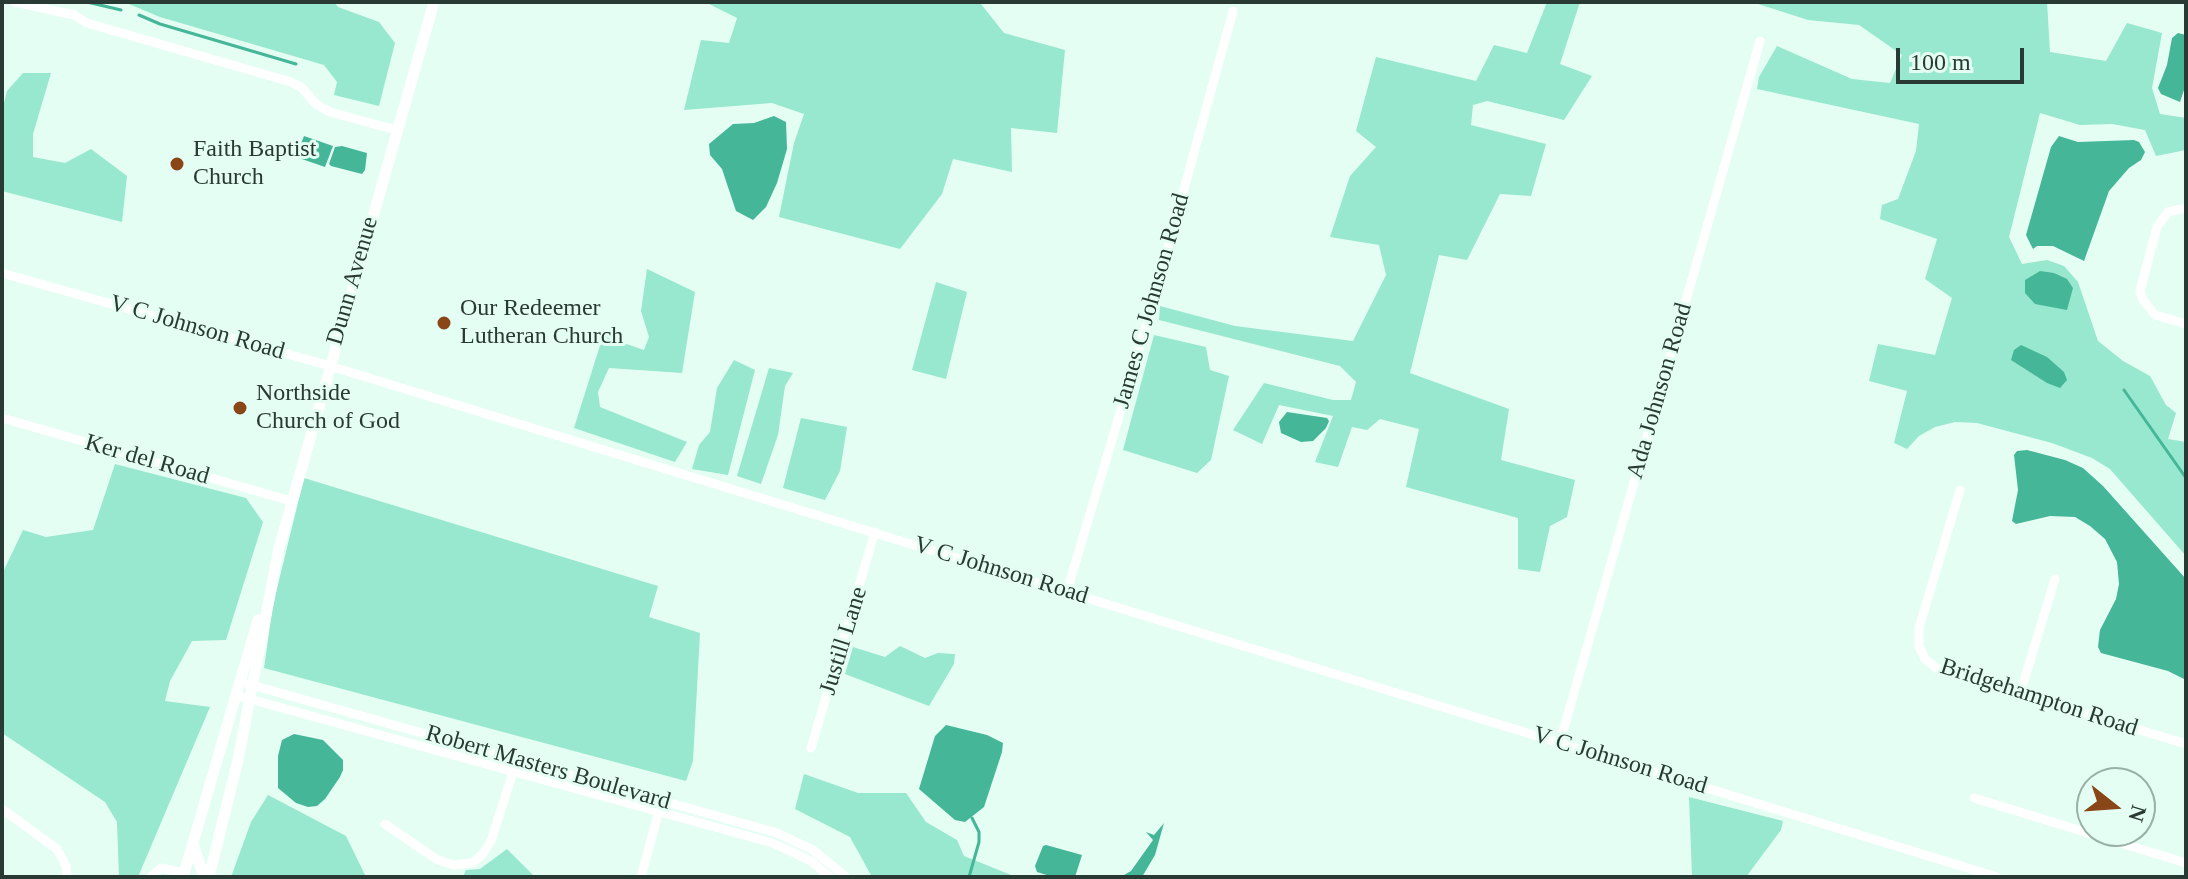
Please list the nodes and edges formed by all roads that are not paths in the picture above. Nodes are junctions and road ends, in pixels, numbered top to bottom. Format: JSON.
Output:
{"nodes":[{"id":1,"x":15,"y":2,"type":"edge"},
{"id":2,"x":434,"y":2,"type":"edge"},
{"id":3,"x":1233,"y":11,"type":"dead end"},
{"id":4,"x":1760,"y":41,"type":"dead end"},
{"id":5,"x":396,"y":130,"type":"junction"},
{"id":6,"x":2186,"y":208,"type":"edge"},
{"id":7,"x":2,"y":273,"type":"edge"},
{"id":8,"x":2186,"y":324,"type":"edge"},
{"id":9,"x":330,"y":366,"type":"junction"},
{"id":10,"x":2,"y":418,"type":"edge"},
{"id":11,"x":1960,"y":490,"type":"dead end"},
{"id":12,"x":291,"y":501,"type":"junction"},
{"id":13,"x":875,"y":532,"type":"junction"},
{"id":14,"x":2055,"y":579,"type":"dead end"},
{"id":15,"x":1067,"y":591,"type":"junction"},
{"id":16,"x":246,"y":683,"type":"junction"},
{"id":17,"x":2020,"y":694,"type":"junction"},
{"id":18,"x":235,"y":695,"type":"junction"},
{"id":19,"x":250,"y":699,"type":"junction"},
{"id":20,"x":1560,"y":742,"type":"junction"},
{"id":21,"x":2186,"y":744,"type":"edge"},
{"id":22,"x":811,"y":748,"type":"dead end"},
{"id":23,"x":516,"y":759,"type":"junction"},
{"id":24,"x":513,"y":771,"type":"junction"},
{"id":25,"x":1974,"y":798,"type":"dead end"},
{"id":26,"x":662,"y":800,"type":"junction"},
{"id":27,"x":2,"y":809,"type":"edge"},
{"id":28,"x":659,"y":811,"type":"junction"},
{"id":29,"x":385,"y":824,"type":"dead end"},
{"id":30,"x":193,"y":843,"type":"junction"},
{"id":31,"x":2186,"y":863,"type":"edge"},
{"id":32,"x":186,"y":876,"type":"edge"},
{"id":33,"x":67,"y":877,"type":"edge"},
{"id":34,"x":151,"y":877,"type":"edge"},
{"id":35,"x":206,"y":877,"type":"edge"},
{"id":36,"x":641,"y":877,"type":"edge"},
{"id":37,"x":830,"y":877,"type":"edge"},
{"id":38,"x":846,"y":877,"type":"edge"},
{"id":39,"x":1997,"y":877,"type":"edge"}],
"edges":[{"from":1,"to":5,"type":"street"},
{"from":2,"to":5,"type":"main road","name":"Dunn Avenue"},
{"from":3,"to":15,"type":"street","name":"James C Johnson Road"},
{"from":4,"to":20,"type":"street","name":"Ada Johnson Road"},
{"from":5,"to":9,"type":"main road","name":"Dunn Avenue"},
{"from":6,"to":8,"type":"street"},
{"from":7,"to":9,"type":"street","name":"V C Johnson Road"},
{"from":9,"to":12,"type":"main road","name":"Dunn Avenue"},
{"from":9,"to":13,"type":"street","name":"V C Johnson Road"},
{"from":10,"to":12,"type":"street","name":"Ker del Road"},
{"from":11,"to":17,"type":"street","name":"Bridgehampton Road"},
{"from":12,"to":16,"type":"main road","name":"Dunn Avenue"},
{"from":13,"to":15,"type":"street","name":"V C Johnson Road"},
{"from":13,"to":22,"type":"street","name":"Justill Lane"},
{"from":14,"to":17,"type":"street"},
{"from":15,"to":20,"type":"street","name":"V C Johnson Road"},
{"from":16,"to":18,"type":"main road","name":"Dunn Avenue"},
{"from":16,"to":19,"type":"main road","name":"Dunn Avenue"},
{"from":16,"to":23,"type":"street","name":"Robert Masters Boulevard"},
{"from":17,"to":21,"type":"street","name":"Bridgehampton Road"},
{"from":18,"to":19,"type":"street","name":"Robert Masters Boulevard"},
{"from":18,"to":30,"type":"main road","name":"Dunn Avenue"},
{"from":19,"to":24,"type":"street","name":"Robert Masters Boulevard"},
{"from":19,"to":35,"type":"main road","name":"Dunn Avenue"},
{"from":20,"to":39,"type":"street","name":"V C Johnson Road"},
{"from":23,"to":24,"type":"street"},
{"from":23,"to":26,"type":"street","name":"Robert Masters Boulevard"},
{"from":24,"to":28,"type":"street","name":"Robert Masters Boulevard"},
{"from":24,"to":29,"type":"street"},
{"from":25,"to":31,"type":"street"},
{"from":26,"to":28,"type":"street"},
{"from":26,"to":38,"type":"street","name":"Robert Masters Boulevard"},
{"from":27,"to":33,"type":"street"},
{"from":28,"to":36,"type":"street"},
{"from":28,"to":37,"type":"street","name":"Robert Masters Boulevard"},
{"from":30,"to":32,"type":"main road","name":"Dunn Avenue"},
{"from":30,"to":35,"type":"main road"},
{"from":32,"to":34,"type":"street"}]}
